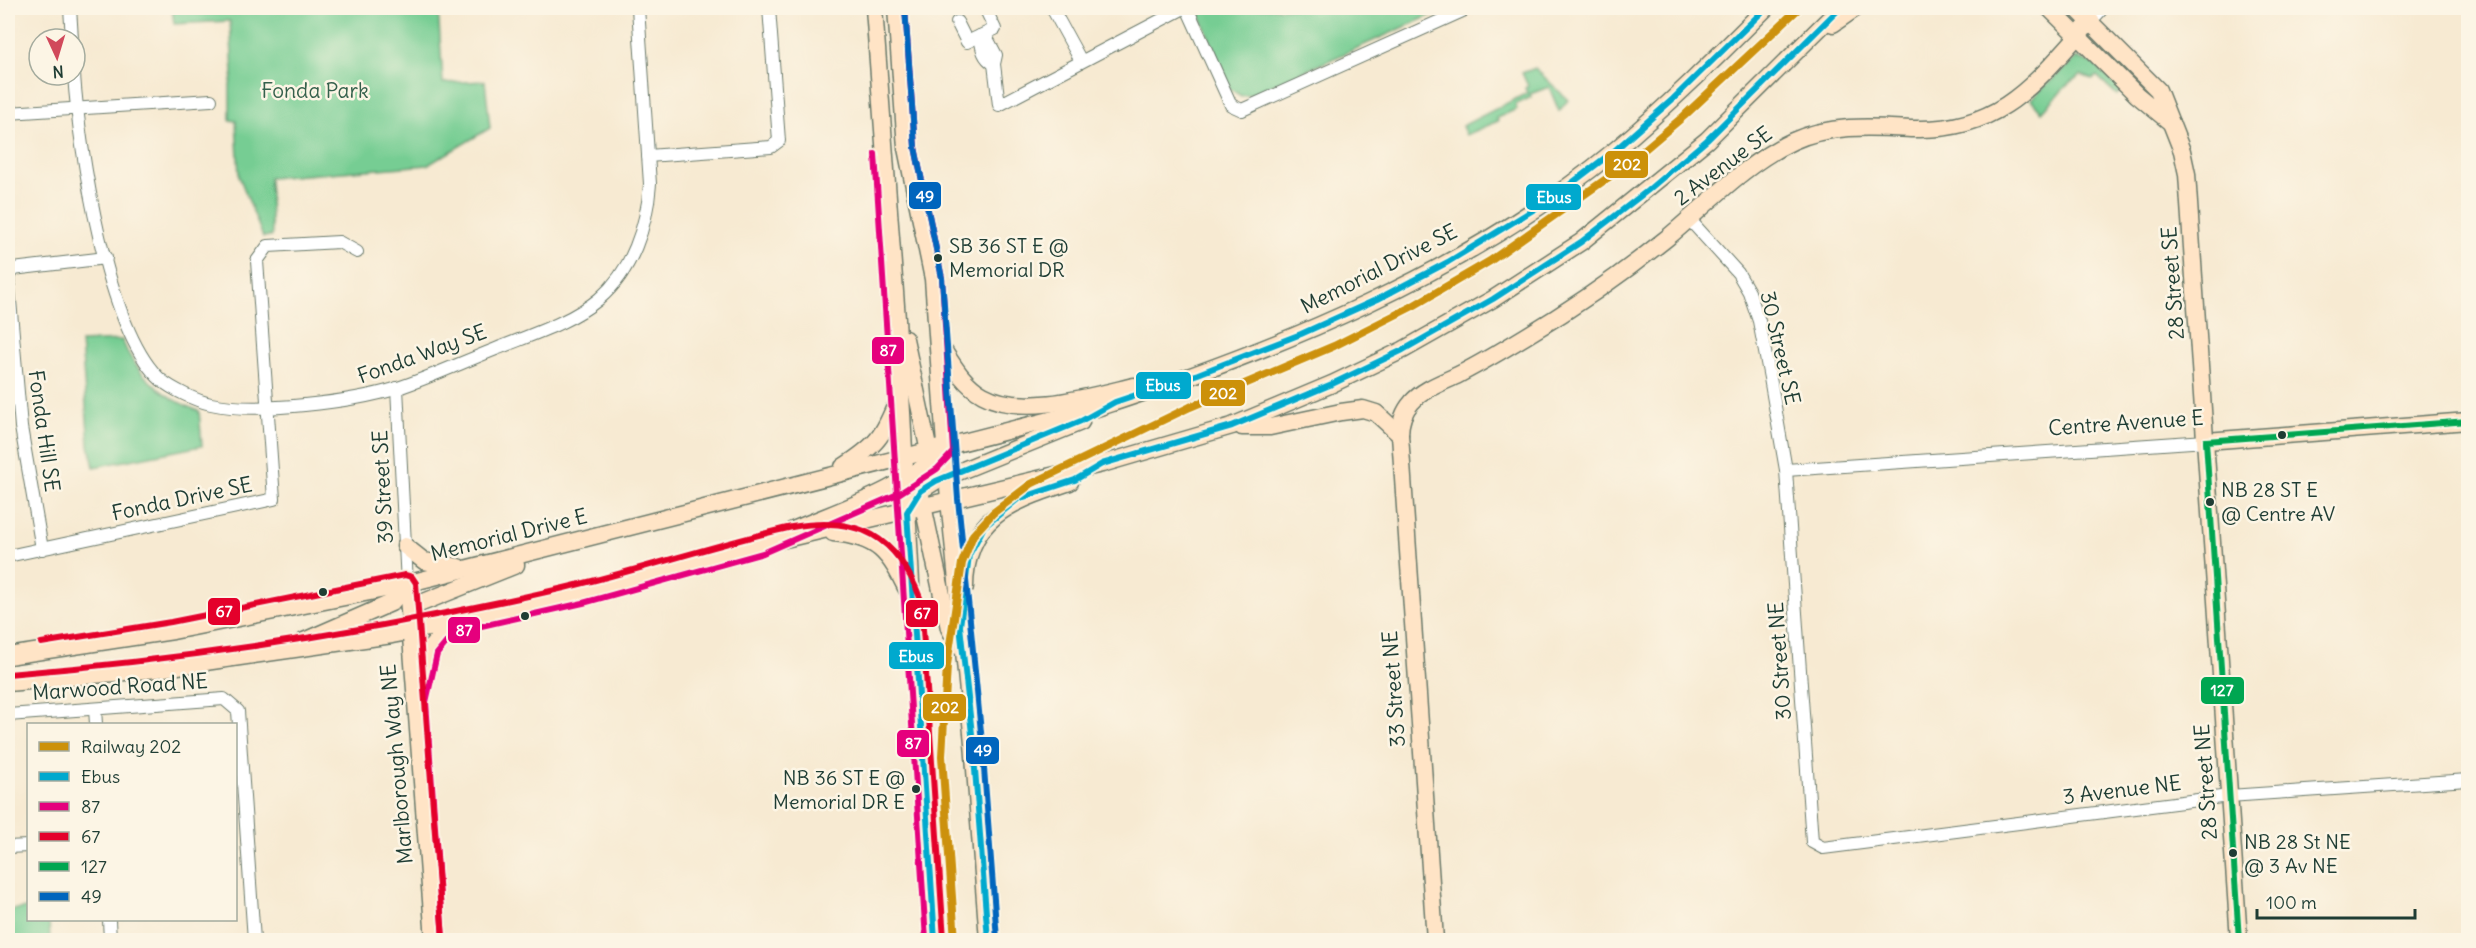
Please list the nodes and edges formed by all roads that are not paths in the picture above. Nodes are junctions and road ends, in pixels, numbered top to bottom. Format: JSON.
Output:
{"nodes":[{"id":1,"x":70,"y":8,"type":"edge"},
{"id":2,"x":638,"y":8,"type":"edge"},
{"id":3,"x":769,"y":8,"type":"edge"},
{"id":4,"x":874,"y":8,"type":"edge"},
{"id":5,"x":896,"y":8,"type":"edge"},
{"id":6,"x":985,"y":8,"type":"edge"},
{"id":7,"x":1052,"y":8,"type":"edge"},
{"id":8,"x":1185,"y":8,"type":"edge"},
{"id":9,"x":1468,"y":8,"type":"edge"},
{"id":10,"x":1766,"y":8,"type":"edge"},
{"id":11,"x":1840,"y":8,"type":"edge"},
{"id":12,"x":1856,"y":8,"type":"edge"},
{"id":13,"x":2049,"y":8,"type":"edge"},
{"id":14,"x":2076,"y":8,"type":"edge"},
{"id":15,"x":2103,"y":8,"type":"edge"},
{"id":16,"x":2091,"y":21,"type":"junction"},
{"id":17,"x":957,"y":22,"type":"dead end"},
{"id":18,"x":71,"y":27,"type":"edge"},
{"id":19,"x":1821,"y":27,"type":"junction"},
{"id":20,"x":2076,"y":37,"type":"junction"},
{"id":21,"x":981,"y":38,"type":"junction"},
{"id":22,"x":1081,"y":61,"type":"junction"},
{"id":23,"x":75,"y":87,"type":"edge"},
{"id":24,"x":211,"y":100,"type":"dead end"},
{"id":25,"x":76,"y":108,"type":"junction"},
{"id":26,"x":8,"y":113,"type":"edge"},
{"id":27,"x":2171,"y":124,"type":"junction"},
{"id":28,"x":648,"y":156,"type":"junction"},
{"id":29,"x":1689,"y":219,"type":"junction"},
{"id":30,"x":357,"y":252,"type":"dead end"},
{"id":31,"x":106,"y":258,"type":"junction"},
{"id":32,"x":897,"y":319,"type":"junction"},
{"id":33,"x":938,"y":342,"type":"junction"},
{"id":34,"x":1176,"y":383,"type":"junction"},
{"id":35,"x":397,"y":388,"type":"junction"},
{"id":36,"x":899,"y":395,"type":"junction"},
{"id":37,"x":268,"y":407,"type":"junction"},
{"id":38,"x":1097,"y":408,"type":"junction"},
{"id":39,"x":2469,"y":421,"type":"edge"},
{"id":40,"x":1233,"y":426,"type":"junction"},
{"id":41,"x":1400,"y":435,"type":"junction"},
{"id":42,"x":2206,"y":441,"type":"junction"},
{"id":43,"x":935,"y":454,"type":"junction"},
{"id":44,"x":904,"y":456,"type":"junction"},
{"id":45,"x":1102,"y":464,"type":"junction"},
{"id":46,"x":1786,"y":470,"type":"junction"},
{"id":47,"x":832,"y":474,"type":"junction"},
{"id":48,"x":910,"y":477,"type":"junction"},
{"id":49,"x":941,"y":478,"type":"junction"},
{"id":50,"x":922,"y":499,"type":"junction"},
{"id":51,"x":949,"y":500,"type":"junction"},
{"id":52,"x":907,"y":512,"type":"junction"},
{"id":53,"x":820,"y":532,"type":"junction"},
{"id":54,"x":584,"y":539,"type":"junction"},
{"id":55,"x":760,"y":545,"type":"junction"},
{"id":56,"x":405,"y":546,"type":"junction"},
{"id":57,"x":42,"y":549,"type":"junction"},
{"id":58,"x":8,"y":556,"type":"edge"},
{"id":59,"x":467,"y":568,"type":"junction"},
{"id":60,"x":407,"y":584,"type":"junction"},
{"id":61,"x":912,"y":601,"type":"junction"},
{"id":62,"x":409,"y":608,"type":"junction"},
{"id":63,"x":450,"y":624,"type":"junction"},
{"id":64,"x":960,"y":626,"type":"junction"},
{"id":65,"x":410,"y":632,"type":"junction"},
{"id":66,"x":273,"y":653,"type":"junction"},
{"id":67,"x":963,"y":654,"type":"junction"},
{"id":68,"x":8,"y":656,"type":"edge"},
{"id":69,"x":8,"y":683,"type":"edge"},
{"id":70,"x":417,"y":701,"type":"junction"},
{"id":71,"x":95,"y":710,"type":"junction"},
{"id":72,"x":8,"y":715,"type":"edge"},
{"id":73,"x":96,"y":723,"type":"edge"},
{"id":74,"x":2469,"y":780,"type":"edge"},
{"id":75,"x":2229,"y":796,"type":"junction"},
{"id":76,"x":27,"y":846,"type":"edge"},
{"id":77,"x":1818,"y":846,"type":"joint"},
{"id":78,"x":8,"y":847,"type":"edge"},
{"id":79,"x":109,"y":921,"type":"edge"},
{"id":80,"x":110,"y":940,"type":"edge"},
{"id":81,"x":254,"y":940,"type":"edge"},
{"id":82,"x":434,"y":940,"type":"edge"},
{"id":83,"x":935,"y":940,"type":"edge"},
{"id":84,"x":988,"y":940,"type":"edge"},
{"id":85,"x":1435,"y":940,"type":"edge"},
{"id":86,"x":2239,"y":940,"type":"edge"}],
"edges":[{"from":1,"to":18,"type":"street"},
{"from":2,"to":28,"type":"street","name":"Fonda Way SE"},
{"from":3,"to":28,"type":"street"},
{"from":4,"to":32,"type":"main road"},
{"from":5,"to":33,"type":"main road"},
{"from":6,"to":21,"type":"street"},
{"from":7,"to":22,"type":"street"},
{"from":8,"to":9,"type":"street"},
{"from":8,"to":22,"type":"street"},
{"from":10,"to":34,"type":"main road","name":"Memorial Drive SE"},
{"from":11,"to":19,"type":"main road"},
{"from":12,"to":19,"type":"main road"},
{"from":13,"to":20,"type":"main road","name":"28 Street SE"},
{"from":14,"to":16,"type":"main road","name":"28 Street SE"},
{"from":15,"to":16,"type":"street","name":"2 Avenue SE"},
{"from":16,"to":20,"type":"main road","name":"2 Avenue SE"},
{"from":16,"to":27,"type":"main road","name":"28 Street SE"},
{"from":17,"to":21,"type":"street"},
{"from":19,"to":40,"type":"main road"},
{"from":20,"to":27,"type":"main road","name":"28 Street SE"},
{"from":20,"to":29,"type":"main road","name":"2 Avenue SE"},
{"from":21,"to":22,"type":"street"},
{"from":23,"to":25,"type":"street","name":"Fonda Way SE"},
{"from":24,"to":25,"type":"street"},
{"from":25,"to":26,"type":"street"},
{"from":25,"to":31,"type":"street","name":"Fonda Way SE"},
{"from":27,"to":42,"type":"main road","name":"28 Street SE"},
{"from":28,"to":35,"type":"street","name":"Fonda Way SE"},
{"from":29,"to":41,"type":"main road","name":"2 Avenue SE"},
{"from":29,"to":46,"type":"street","name":"30 Street SE"},
{"from":30,"to":37,"type":"street"},
{"from":31,"to":37,"type":"street","name":"Fonda Way SE"},
{"from":31,"to":57,"type":"street","name":"Fonda Hill SE"},
{"from":32,"to":36,"type":"main road"},
{"from":32,"to":43,"type":"main road"},
{"from":33,"to":34,"type":"main road"},
{"from":33,"to":43,"type":"main road"},
{"from":34,"to":38,"type":"main road","name":"Memorial Drive SE"},
{"from":35,"to":37,"type":"street","name":"Fonda Way SE"},
{"from":35,"to":56,"type":"street","name":"39 Street SE"},
{"from":36,"to":44,"type":"main road"},
{"from":36,"to":47,"type":"main road"},
{"from":37,"to":57,"type":"street","name":"Fonda Drive SE"},
{"from":38,"to":43,"type":"main road","name":"Memorial Drive SE"},
{"from":38,"to":49,"type":"main road"},
{"from":39,"to":42,"type":"main road","name":"Centre Avenue E"},
{"from":40,"to":41,"type":"main road"},
{"from":40,"to":45,"type":"main road"},
{"from":41,"to":85,"type":"main road","name":"33 Street NE"},
{"from":42,"to":46,"type":"street","name":"Centre Avenue E"},
{"from":42,"to":75,"type":"main road","name":"28 Street NE"},
{"from":43,"to":44,"type":"main road","name":"Memorial Drive E"},
{"from":43,"to":48,"type":"main road"},
{"from":43,"to":49,"type":"main road"},
{"from":44,"to":47,"type":"main road","name":"Memorial Drive E"},
{"from":44,"to":48,"type":"main road"},
{"from":45,"to":51,"type":"main road"},
{"from":45,"to":64,"type":"main road"},
{"from":46,"to":77,"type":"street","name":"30 Street NE"},
{"from":47,"to":54,"type":"main road","name":"Memorial Drive E"},
{"from":48,"to":50,"type":"main road"},
{"from":48,"to":52,"type":"main road"},
{"from":48,"to":55,"type":"main road"},
{"from":49,"to":50,"type":"main road"},
{"from":49,"to":51,"type":"main road"},
{"from":50,"to":51,"type":"main road"},
{"from":50,"to":52,"type":"main road"},
{"from":50,"to":67,"type":"main road"},
{"from":51,"to":64,"type":"main road"},
{"from":52,"to":53,"type":"main road"},
{"from":52,"to":61,"type":"main road"},
{"from":53,"to":55,"type":"main road"},
{"from":53,"to":61,"type":"main road"},
{"from":54,"to":59,"type":"main road","name":"Memorial Drive E"},
{"from":54,"to":62,"type":"main road"},
{"from":55,"to":63,"type":"main road"},
{"from":56,"to":59,"type":"main road"},
{"from":56,"to":60,"type":"street","name":"39 Street SE"},
{"from":57,"to":58,"type":"street","name":"Fonda Drive SE"},
{"from":59,"to":60,"type":"main road","name":"Memorial Drive E"},
{"from":60,"to":62,"type":"main road","name":"Marlborough Way NE"},
{"from":60,"to":66,"type":"main road"},
{"from":60,"to":68,"type":"main road","name":"Memorial Drive E"},
{"from":61,"to":83,"type":"main road"},
{"from":62,"to":65,"type":"main road","name":"Marlborough Way NE"},
{"from":63,"to":65,"type":"main road"},
{"from":63,"to":70,"type":"main road"},
{"from":64,"to":67,"type":"main road"},
{"from":65,"to":66,"type":"main road"},
{"from":65,"to":70,"type":"main road","name":"Marlborough Way NE"},
{"from":66,"to":69,"type":"main road"},
{"from":67,"to":84,"type":"main road"},
{"from":70,"to":82,"type":"main road","name":"Marlborough Way NE"},
{"from":71,"to":72,"type":"street","name":"Marwood Road NE"},
{"from":71,"to":73,"type":"street"},
{"from":71,"to":81,"type":"street","name":"Marwood Road NE"},
{"from":74,"to":75,"type":"street","name":"3 Avenue NE"},
{"from":75,"to":77,"type":"street","name":"3 Avenue NE"},
{"from":75,"to":86,"type":"main road","name":"28 Street NE"},
{"from":76,"to":78,"type":"street"},
{"from":79,"to":80,"type":"street"}]}
